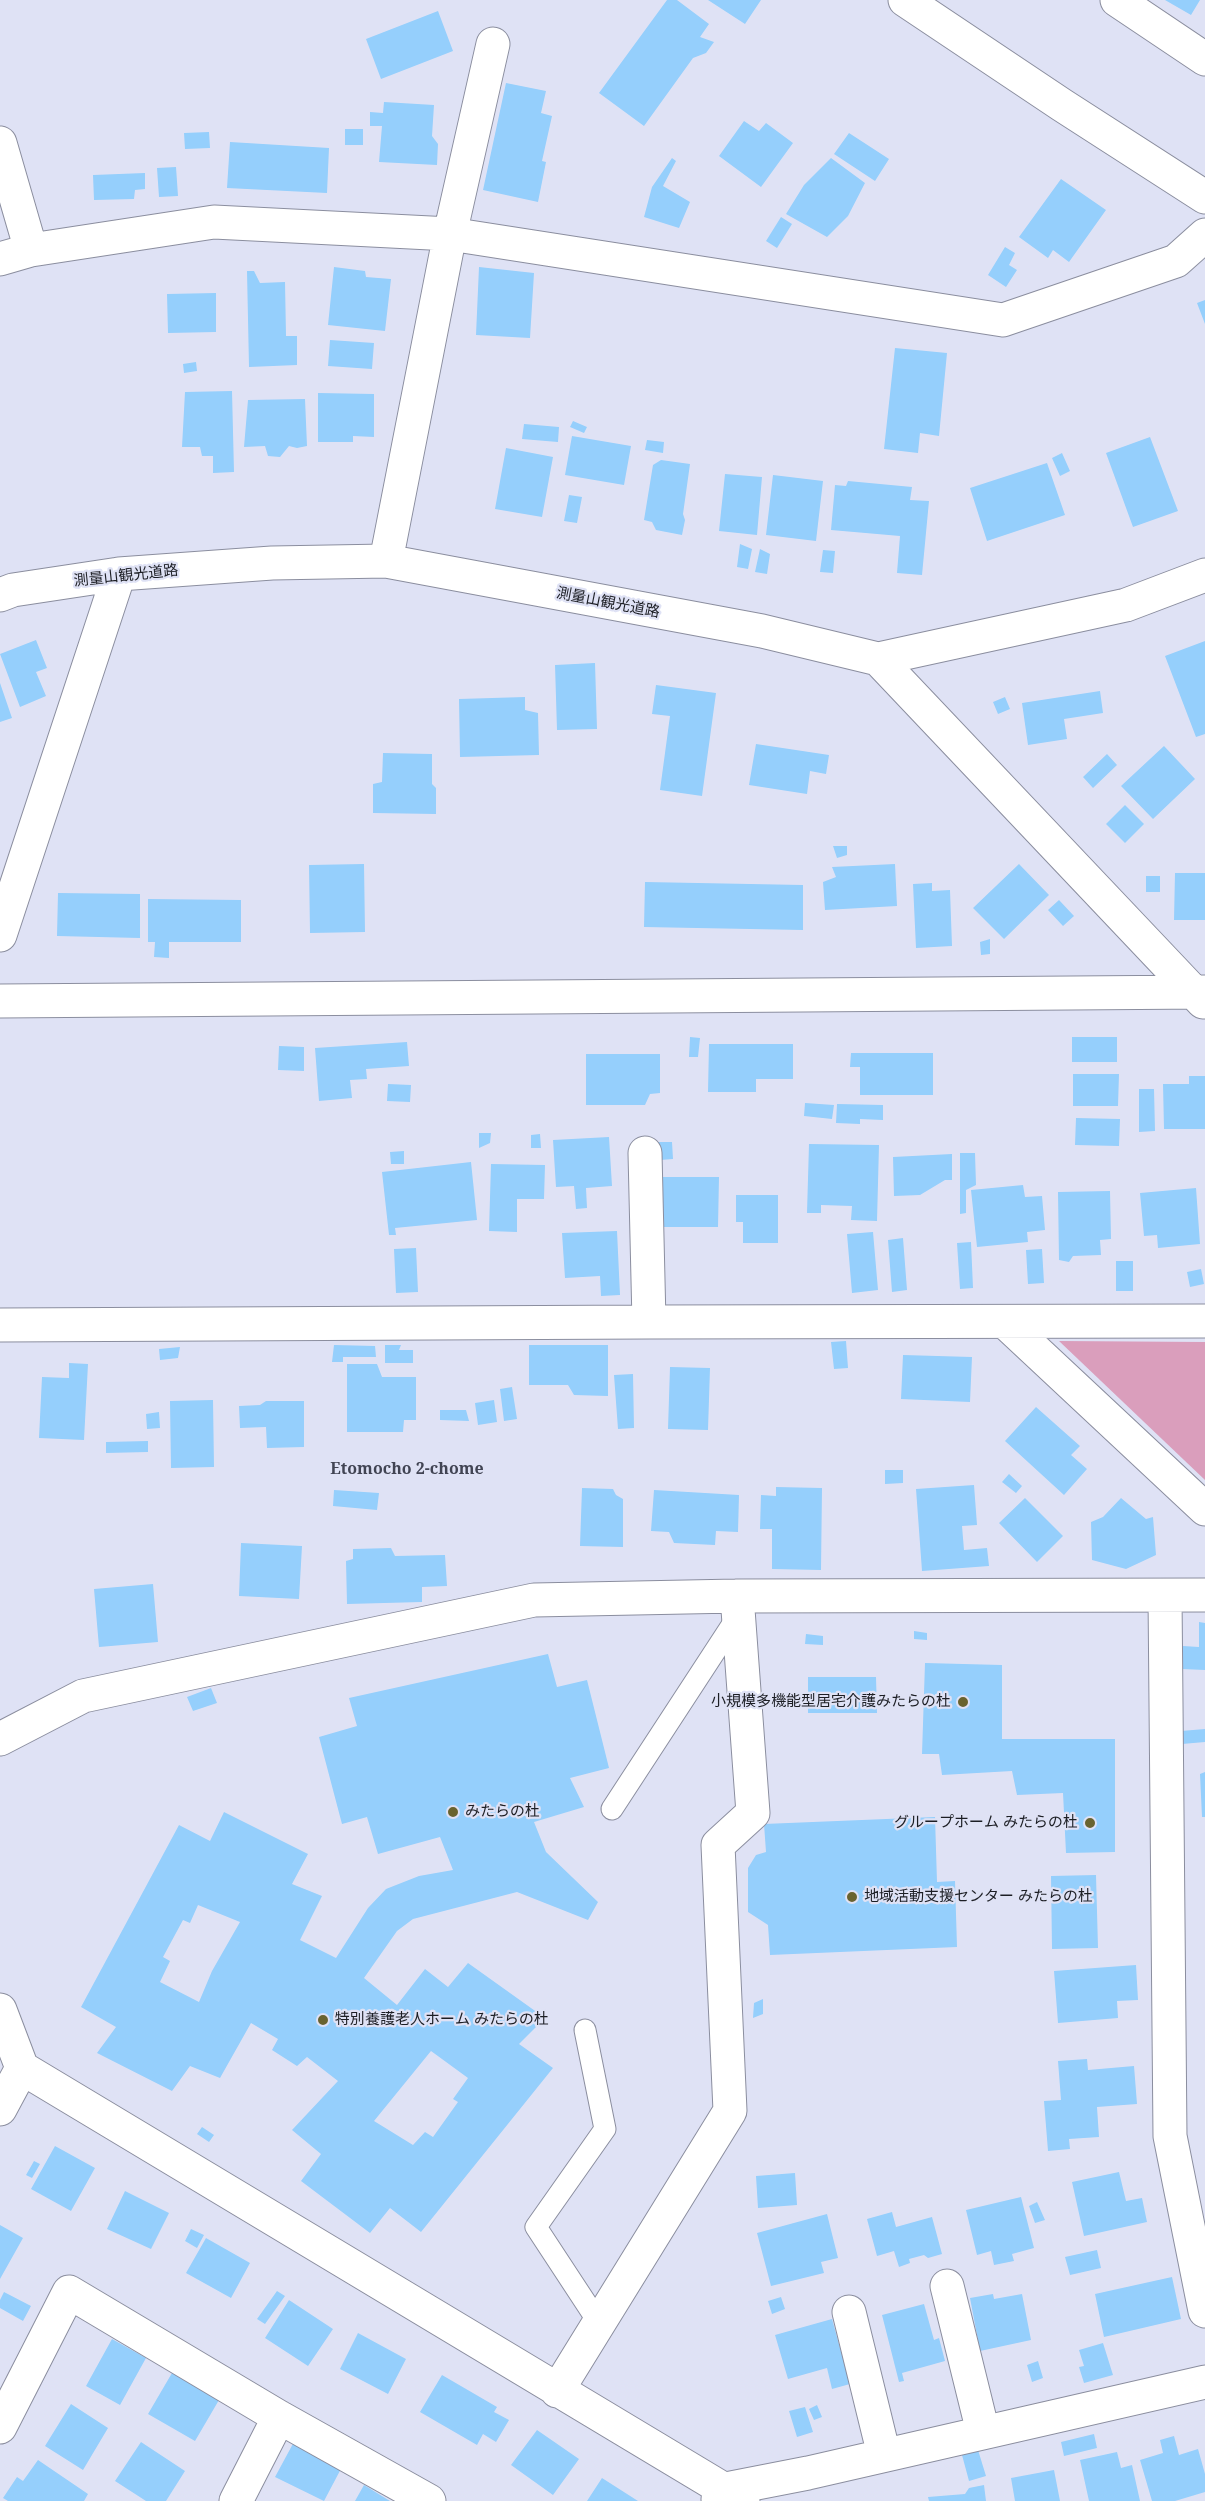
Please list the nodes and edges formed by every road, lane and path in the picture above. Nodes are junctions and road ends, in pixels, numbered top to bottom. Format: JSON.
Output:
{"nodes":[{"id":1,"x":905,"y":0,"type":"edge"},
{"id":2,"x":1117,"y":0,"type":"edge"},
{"id":3,"x":493,"y":44,"type":"dead end"},
{"id":4,"x":1205,"y":59,"type":"edge"},
{"id":5,"x":0,"y":143,"type":"edge"},
{"id":6,"x":1205,"y":197,"type":"edge"},
{"id":7,"x":450,"y":234,"type":"junction"},
{"id":8,"x":1205,"y":236,"type":"edge"},
{"id":9,"x":31,"y":250,"type":"junction"},
{"id":10,"x":0,"y":259,"type":"edge"},
{"id":11,"x":386,"y":561,"type":"junction"},
{"id":12,"x":119,"y":574,"type":"junction"},
{"id":13,"x":1205,"y":575,"type":"edge"},
{"id":14,"x":0,"y":595,"type":"edge"},
{"id":15,"x":878,"y":659,"type":"junction"},
{"id":16,"x":0,"y":935,"type":"edge"},
{"id":17,"x":1202,"y":996,"type":"edge"},
{"id":18,"x":0,"y":1001,"type":"edge"},
{"id":19,"x":645,"y":1153,"type":"dead end"},
{"id":20,"x":649,"y":1322,"type":"junction"},
{"id":21,"x":1205,"y":1322,"type":"edge"},
{"id":22,"x":1006,"y":1323,"type":"junction"},
{"id":23,"x":0,"y":1325,"type":"edge"},
{"id":24,"x":1205,"y":1509,"type":"edge"},
{"id":25,"x":1205,"y":1595,"type":"edge"},
{"id":26,"x":1165,"y":1596,"type":"junction"},
{"id":27,"x":737,"y":1606,"type":"junction"},
{"id":28,"x":0,"y":1739,"type":"edge"},
{"id":29,"x":612,"y":1809,"type":"dead end"},
{"id":30,"x":0,"y":2010,"type":"edge"},
{"id":31,"x":585,"y":2030,"type":"dead end"},
{"id":32,"x":22,"y":2068,"type":"junction"},
{"id":33,"x":0,"y":2109,"type":"edge"},
{"id":34,"x":947,"y":2286,"type":"dead end"},
{"id":35,"x":1205,"y":2311,"type":"edge"},
{"id":36,"x":849,"y":2312,"type":"dead end"},
{"id":37,"x":599,"y":2323,"type":"junction"},
{"id":38,"x":1205,"y":2382,"type":"edge"},
{"id":39,"x":557,"y":2391,"type":"junction"},
{"id":40,"x":279,"y":2417,"type":"junction"},
{"id":41,"x":0,"y":2427,"type":"edge"},
{"id":42,"x":983,"y":2432,"type":"junction"},
{"id":43,"x":884,"y":2455,"type":"junction"},
{"id":44,"x":727,"y":2497,"type":"edge"},
{"id":45,"x":236,"y":2501,"type":"edge"},
{"id":46,"x":429,"y":2501,"type":"edge"}],
"edges":[{"from":1,"to":6,"type":"street"},
{"from":2,"to":4,"type":"street"},
{"from":3,"to":7,"type":"street"},
{"from":5,"to":9,"type":"street"},
{"from":7,"to":8,"type":"street"},
{"from":7,"to":9,"type":"street"},
{"from":7,"to":11,"type":"street"},
{"from":9,"to":10,"type":"street"},
{"from":11,"to":12,"type":"street","name":"測量山観光道路"},
{"from":11,"to":15,"type":"street","name":"測量山観光道路"},
{"from":12,"to":14,"type":"street","name":"測量山観光道路"},
{"from":12,"to":16,"type":"street"},
{"from":13,"to":15,"type":"street","name":"測量山観光道路"},
{"from":15,"to":17,"type":"street"},
{"from":17,"to":18,"type":"street"},
{"from":19,"to":20,"type":"street"},
{"from":20,"to":22,"type":"street"},
{"from":20,"to":23,"type":"street"},
{"from":21,"to":22,"type":"street"},
{"from":22,"to":24,"type":"street"},
{"from":25,"to":26,"type":"street"},
{"from":26,"to":27,"type":"street"},
{"from":26,"to":35,"type":"street"},
{"from":27,"to":28,"type":"street"},
{"from":27,"to":29,"type":"lane"},
{"from":27,"to":37,"type":"street"},
{"from":30,"to":32,"type":"street"},
{"from":31,"to":37,"type":"lane"},
{"from":32,"to":33,"type":"street"},
{"from":32,"to":39,"type":"street"},
{"from":34,"to":42,"type":"street"},
{"from":36,"to":43,"type":"street"},
{"from":37,"to":39,"type":"street"},
{"from":38,"to":42,"type":"street"},
{"from":39,"to":44,"type":"street"},
{"from":40,"to":41,"type":"street"},
{"from":40,"to":45,"type":"street"},
{"from":40,"to":46,"type":"street"},
{"from":42,"to":43,"type":"street"},
{"from":43,"to":44,"type":"street"}]}
